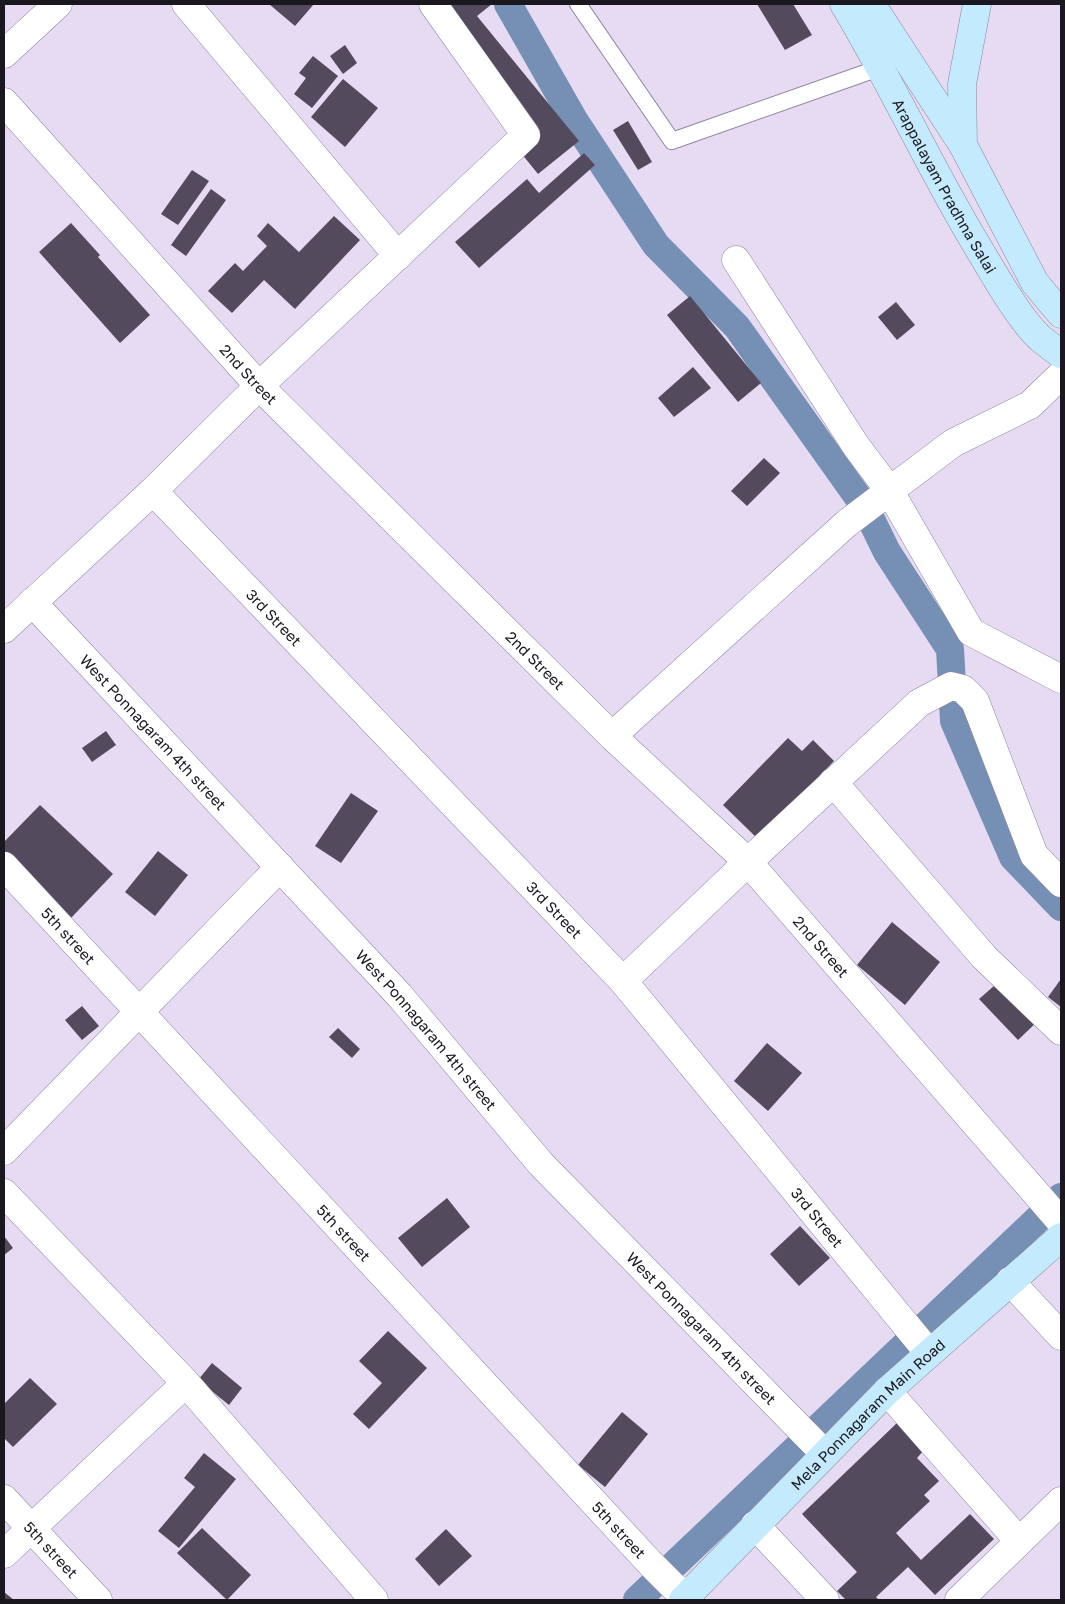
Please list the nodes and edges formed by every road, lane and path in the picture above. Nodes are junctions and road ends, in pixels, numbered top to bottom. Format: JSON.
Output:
{"nodes":[{"id":1,"x":58,"y":4,"type":"edge"},
{"id":2,"x":186,"y":4,"type":"edge"},
{"id":3,"x":432,"y":4,"type":"edge"},
{"id":4,"x":578,"y":4,"type":"edge"},
{"id":5,"x":844,"y":4,"type":"edge"},
{"id":6,"x":870,"y":4,"type":"edge"},
{"id":7,"x":977,"y":4,"type":"edge"},
{"id":8,"x":4,"y":54,"type":"edge"},
{"id":9,"x":882,"y":67,"type":"junction"},
{"id":10,"x":4,"y":102,"type":"edge"},
{"id":11,"x":963,"y":145,"type":"junction"},
{"id":12,"x":398,"y":256,"type":"junction"},
{"id":13,"x":736,"y":260,"type":"dead end"},
{"id":14,"x":1061,"y":314,"type":"edge"},
{"id":15,"x":1061,"y":354,"type":"edge"},
{"id":16,"x":1061,"y":375,"type":"edge"},
{"id":17,"x":258,"y":386,"type":"junction"},
{"id":18,"x":153,"y":492,"type":"junction"},
{"id":19,"x":884,"y":495,"type":"junction"},
{"id":20,"x":32,"y":602,"type":"junction"},
{"id":21,"x":4,"y":629,"type":"edge"},
{"id":22,"x":1061,"y":679,"type":"edge"},
{"id":23,"x":612,"y":736,"type":"junction"},
{"id":24,"x":833,"y":782,"type":"junction"},
{"id":25,"x":748,"y":862,"type":"junction"},
{"id":26,"x":4,"y":866,"type":"edge"},
{"id":27,"x":280,"y":867,"type":"junction"},
{"id":28,"x":1061,"y":883,"type":"edge"},
{"id":29,"x":623,"y":981,"type":"junction"},
{"id":30,"x":140,"y":1011,"type":"junction"},
{"id":31,"x":1061,"y":1031,"type":"edge"},
{"id":32,"x":4,"y":1151,"type":"edge"},
{"id":33,"x":4,"y":1193,"type":"edge"},
{"id":34,"x":1061,"y":1222,"type":"edge"},
{"id":35,"x":1061,"y":1237,"type":"edge"},
{"id":36,"x":1010,"y":1281,"type":"junction"},
{"id":37,"x":1061,"y":1336,"type":"edge"},
{"id":38,"x":926,"y":1349,"type":"junction"},
{"id":39,"x":186,"y":1383,"type":"junction"},
{"id":40,"x":887,"y":1391,"type":"junction"},
{"id":41,"x":823,"y":1452,"type":"junction"},
{"id":42,"x":4,"y":1499,"type":"edge"},
{"id":43,"x":1061,"y":1501,"type":"edge"},
{"id":44,"x":754,"y":1525,"type":"junction"},
{"id":45,"x":31,"y":1528,"type":"junction"},
{"id":46,"x":1019,"y":1541,"type":"junction"},
{"id":47,"x":4,"y":1554,"type":"edge"},
{"id":48,"x":681,"y":1594,"type":"edge"},
{"id":49,"x":98,"y":1600,"type":"edge"},
{"id":50,"x":374,"y":1600,"type":"edge"},
{"id":51,"x":825,"y":1600,"type":"edge"},
{"id":52,"x":959,"y":1600,"type":"edge"}],
"edges":[{"from":1,"to":8,"type":"street"},
{"from":2,"to":12,"type":"street"},
{"from":3,"to":12,"type":"street"},
{"from":4,"to":9,"type":"lane"},
{"from":5,"to":9,"type":"main road","name":"Arappalayam Pradhna Salai"},
{"from":6,"to":11,"type":"main road"},
{"from":7,"to":11,"type":"main road","name":"Arappalayam Pradhna Salai"},
{"from":9,"to":15,"type":"main road","name":"Arappalayam Pradhna Salai"},
{"from":10,"to":17,"type":"street","name":"2nd Street"},
{"from":11,"to":14,"type":"main road","name":"Arappalayam Pradhna Salai"},
{"from":12,"to":17,"type":"street"},
{"from":13,"to":19,"type":"street"},
{"from":16,"to":19,"type":"street"},
{"from":17,"to":18,"type":"street"},
{"from":17,"to":23,"type":"street","name":"2nd Street"},
{"from":18,"to":20,"type":"street"},
{"from":18,"to":29,"type":"street","name":"3rd Street"},
{"from":19,"to":22,"type":"street"},
{"from":19,"to":23,"type":"street"},
{"from":20,"to":21,"type":"street"},
{"from":20,"to":27,"type":"street","name":"West Ponnagaram 4th street"},
{"from":23,"to":25,"type":"street","name":"2nd Street"},
{"from":24,"to":25,"type":"street"},
{"from":24,"to":28,"type":"street"},
{"from":24,"to":31,"type":"street"},
{"from":25,"to":29,"type":"street"},
{"from":25,"to":34,"type":"street","name":"2nd Street"},
{"from":26,"to":30,"type":"street","name":"5th street"},
{"from":27,"to":30,"type":"street"},
{"from":27,"to":41,"type":"street","name":"West Ponnagaram 4th street"},
{"from":29,"to":38,"type":"street","name":"3rd Street"},
{"from":30,"to":32,"type":"street"},
{"from":30,"to":48,"type":"street","name":"5th street"},
{"from":33,"to":39,"type":"street"},
{"from":35,"to":36,"type":"main road","name":"Mela Ponnagaram Main Road"},
{"from":36,"to":37,"type":"street"},
{"from":36,"to":38,"type":"main road","name":"Mela Ponnagaram Main Road"},
{"from":38,"to":40,"type":"main road","name":"Mela Ponnagaram Main Road"},
{"from":39,"to":45,"type":"street"},
{"from":39,"to":50,"type":"street"},
{"from":40,"to":41,"type":"main road","name":"Mela Ponnagaram Main Road"},
{"from":40,"to":46,"type":"street"},
{"from":41,"to":44,"type":"main road","name":"Mela Ponnagaram Main Road"},
{"from":42,"to":45,"type":"street","name":"5th street"},
{"from":43,"to":46,"type":"street"},
{"from":44,"to":48,"type":"main road","name":"Mela Ponnagaram Main Road"},
{"from":44,"to":51,"type":"street"},
{"from":45,"to":47,"type":"street"},
{"from":45,"to":49,"type":"street","name":"5th street"},
{"from":46,"to":52,"type":"street"}]}
